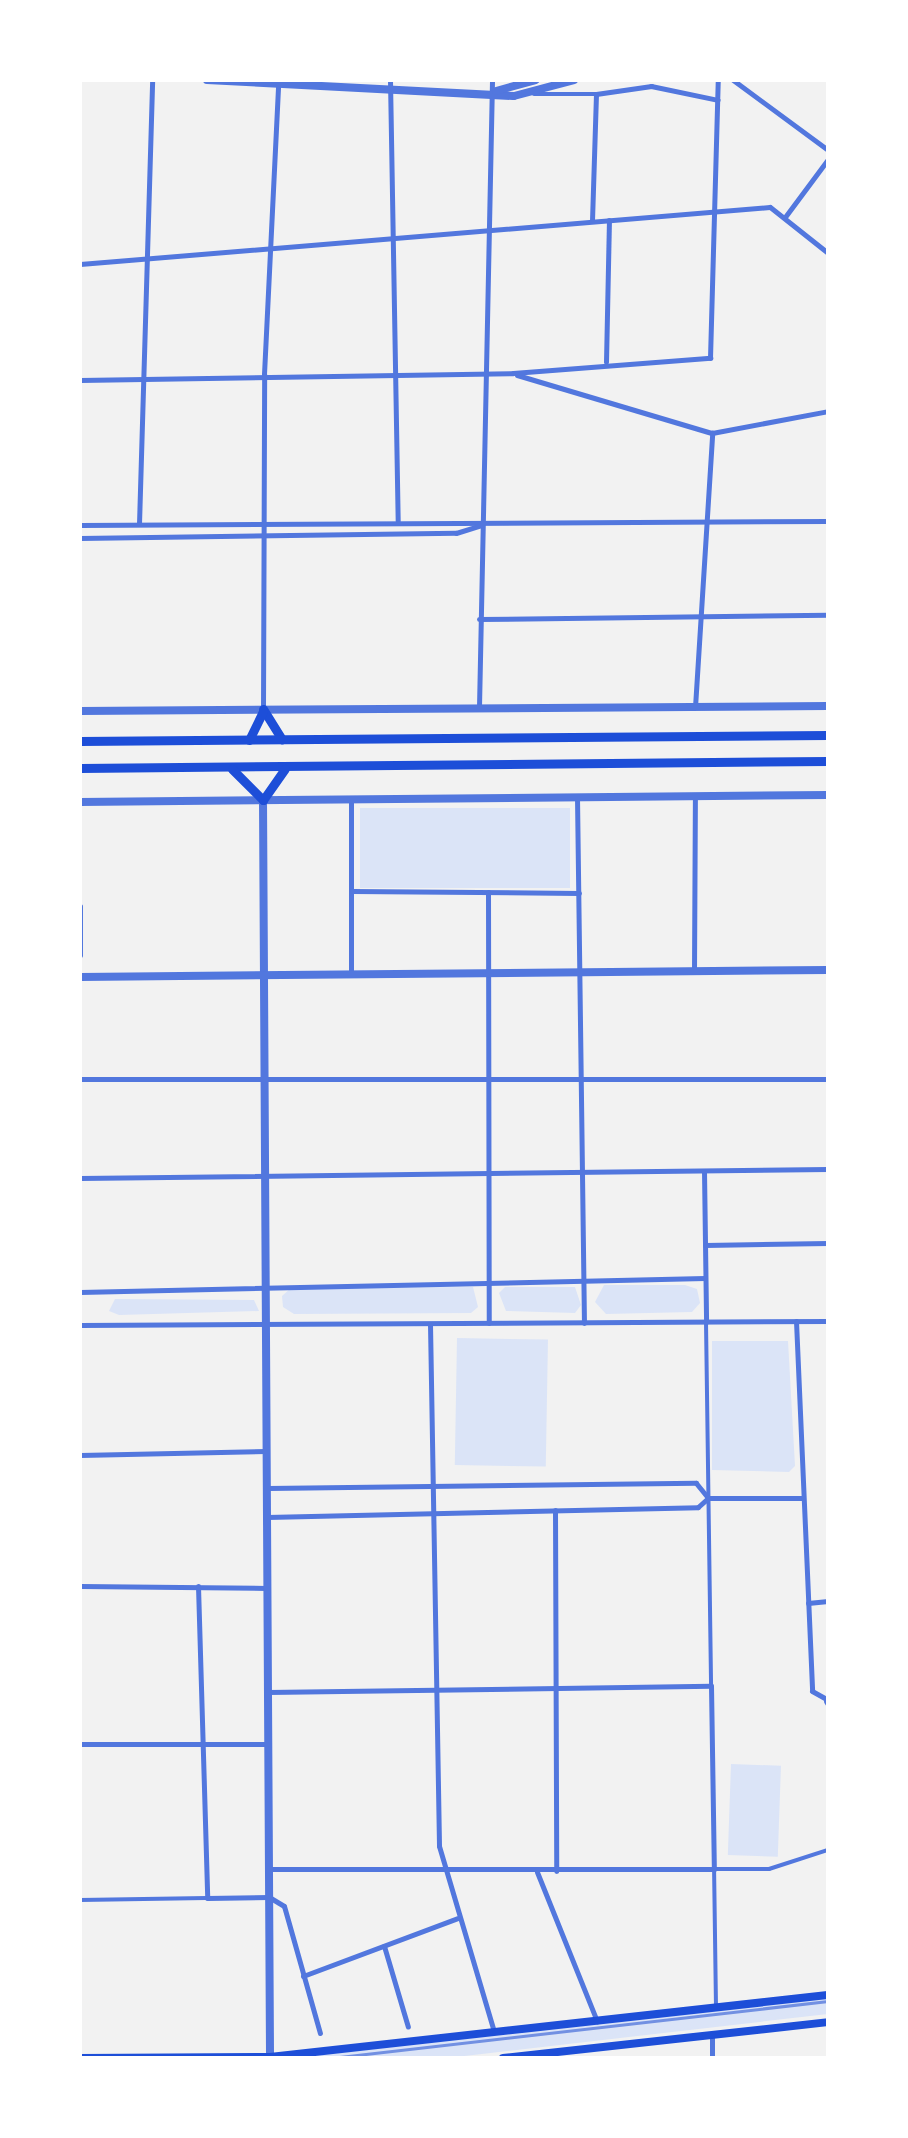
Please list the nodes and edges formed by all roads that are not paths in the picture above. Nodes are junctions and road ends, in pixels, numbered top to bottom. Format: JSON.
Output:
{"nodes":[{"id":1,"x":152,"y":80,"type":"edge"},
{"id":2,"x":207,"y":80,"type":"edge"},
{"id":3,"x":492,"y":80,"type":"edge"},
{"id":4,"x":536,"y":80,"type":"edge"},
{"id":5,"x":574,"y":80,"type":"edge"},
{"id":6,"x":718,"y":80,"type":"edge"},
{"id":7,"x":737,"y":80,"type":"edge"},
{"id":8,"x":278,"y":81,"type":"edge"},
{"id":9,"x":390,"y":84,"type":"edge"},
{"id":10,"x":492,"y":93,"type":"junction"},
{"id":11,"x":534,"y":94,"type":"junction"},
{"id":12,"x":596,"y":94,"type":"junction"},
{"id":13,"x":718,"y":100,"type":"junction"},
{"id":14,"x":828,"y":150,"type":"edge"},
{"id":15,"x":828,"y":159,"type":"edge"},
{"id":16,"x":716,"y":210,"type":"junction"},
{"id":17,"x":785,"y":217,"type":"junction"},
{"id":18,"x":609,"y":219,"type":"junction"},
{"id":19,"x":592,"y":221,"type":"junction"},
{"id":20,"x":484,"y":233,"type":"junction"},
{"id":21,"x":391,"y":241,"type":"junction"},
{"id":22,"x":268,"y":250,"type":"junction"},
{"id":23,"x":828,"y":253,"type":"edge"},
{"id":24,"x":149,"y":259,"type":"junction"},
{"id":25,"x":80,"y":264,"type":"edge"},
{"id":26,"x":606,"y":362,"type":"junction"},
{"id":27,"x":485,"y":368,"type":"junction"},
{"id":28,"x":392,"y":371,"type":"junction"},
{"id":29,"x":513,"y":373,"type":"junction"},
{"id":30,"x":264,"y":374,"type":"junction"},
{"id":31,"x":144,"y":378,"type":"junction"},
{"id":32,"x":80,"y":380,"type":"edge"},
{"id":33,"x":828,"y":411,"type":"edge"},
{"id":34,"x":712,"y":434,"type":"junction"},
{"id":35,"x":398,"y":521,"type":"junction"},
{"id":36,"x":828,"y":521,"type":"edge"},
{"id":37,"x":264,"y":522,"type":"junction"},
{"id":38,"x":703,"y":522,"type":"junction"},
{"id":39,"x":140,"y":524,"type":"junction"},
{"id":40,"x":80,"y":525,"type":"edge"},
{"id":41,"x":482,"y":525,"type":"junction"},
{"id":42,"x":264,"y":535,"type":"junction"},
{"id":43,"x":80,"y":538,"type":"edge"},
{"id":44,"x":828,"y":615,"type":"edge"},
{"id":45,"x":699,"y":617,"type":"junction"},
{"id":46,"x":478,"y":619,"type":"junction"},
{"id":47,"x":828,"y":706,"type":"edge"},
{"id":48,"x":695,"y":707,"type":"junction"},
{"id":49,"x":263,"y":708,"type":"junction"},
{"id":50,"x":479,"y":708,"type":"junction"},
{"id":51,"x":80,"y":711,"type":"edge"},
{"id":52,"x":828,"y":735,"type":"edge"},
{"id":53,"x":282,"y":739,"type":"junction"},
{"id":54,"x":249,"y":740,"type":"junction"},
{"id":55,"x":80,"y":741,"type":"edge"},
{"id":56,"x":828,"y":760,"type":"edge"},
{"id":57,"x":80,"y":768,"type":"edge"},
{"id":58,"x":232,"y":768,"type":"junction"},
{"id":59,"x":286,"y":768,"type":"junction"},
{"id":60,"x":828,"y":795,"type":"edge"},
{"id":61,"x":577,"y":796,"type":"junction"},
{"id":62,"x":694,"y":796,"type":"junction"},
{"id":63,"x":351,"y":799,"type":"junction"},
{"id":64,"x":262,"y":800,"type":"junction"},
{"id":65,"x":80,"y":802,"type":"edge"},
{"id":66,"x":352,"y":891,"type":"junction"},
{"id":67,"x":488,"y":892,"type":"junction"},
{"id":68,"x":579,"y":893,"type":"junction"},
{"id":69,"x":80,"y":906,"type":"edge"},
{"id":70,"x":80,"y":955,"type":"edge"},
{"id":71,"x":828,"y":970,"type":"edge"},
{"id":72,"x":694,"y":971,"type":"junction"},
{"id":73,"x":577,"y":972,"type":"junction"},
{"id":74,"x":487,"y":973,"type":"junction"},
{"id":75,"x":351,"y":974,"type":"junction"},
{"id":76,"x":264,"y":975,"type":"junction"},
{"id":77,"x":80,"y":976,"type":"edge"},
{"id":78,"x":80,"y":1079,"type":"edge"},
{"id":79,"x":264,"y":1079,"type":"junction"},
{"id":80,"x":486,"y":1079,"type":"junction"},
{"id":81,"x":580,"y":1079,"type":"junction"},
{"id":82,"x":828,"y":1079,"type":"edge"},
{"id":83,"x":828,"y":1170,"type":"edge"},
{"id":84,"x":704,"y":1171,"type":"junction"},
{"id":85,"x":582,"y":1172,"type":"junction"},
{"id":86,"x":488,"y":1174,"type":"junction"},
{"id":87,"x":265,"y":1176,"type":"junction"},
{"id":88,"x":80,"y":1178,"type":"edge"},
{"id":89,"x":828,"y":1243,"type":"edge"},
{"id":90,"x":705,"y":1245,"type":"junction"},
{"id":91,"x":705,"y":1278,"type":"junction"},
{"id":92,"x":584,"y":1280,"type":"junction"},
{"id":93,"x":488,"y":1282,"type":"junction"},
{"id":94,"x":266,"y":1286,"type":"junction"},
{"id":95,"x":80,"y":1292,"type":"edge"},
{"id":96,"x":796,"y":1321,"type":"junction"},
{"id":97,"x":828,"y":1321,"type":"edge"},
{"id":98,"x":706,"y":1322,"type":"junction"},
{"id":99,"x":489,"y":1323,"type":"junction"},
{"id":100,"x":584,"y":1323,"type":"junction"},
{"id":101,"x":266,"y":1324,"type":"junction"},
{"id":102,"x":430,"y":1324,"type":"junction"},
{"id":103,"x":80,"y":1325,"type":"edge"},
{"id":104,"x":266,"y":1452,"type":"junction"},
{"id":105,"x":80,"y":1455,"type":"edge"},
{"id":106,"x":431,"y":1486,"type":"junction"},
{"id":107,"x":267,"y":1488,"type":"junction"},
{"id":108,"x":708,"y":1498,"type":"junction"},
{"id":109,"x":804,"y":1498,"type":"junction"},
{"id":110,"x":555,"y":1510,"type":"junction"},
{"id":111,"x":430,"y":1513,"type":"junction"},
{"id":112,"x":267,"y":1517,"type":"junction"},
{"id":113,"x":80,"y":1586,"type":"edge"},
{"id":114,"x":198,"y":1586,"type":"junction"},
{"id":115,"x":267,"y":1588,"type":"junction"},
{"id":116,"x":828,"y":1602,"type":"edge"},
{"id":117,"x":808,"y":1603,"type":"junction"},
{"id":118,"x":711,"y":1686,"type":"junction"},
{"id":119,"x":556,"y":1688,"type":"junction"},
{"id":120,"x":433,"y":1690,"type":"junction"},
{"id":121,"x":268,"y":1692,"type":"junction"},
{"id":122,"x":827,"y":1702,"type":"edge"},
{"id":123,"x":80,"y":1744,"type":"edge"},
{"id":124,"x":202,"y":1744,"type":"junction"},
{"id":125,"x":268,"y":1744,"type":"junction"},
{"id":126,"x":828,"y":1850,"type":"edge"},
{"id":127,"x":269,"y":1869,"type":"junction"},
{"id":128,"x":714,"y":1869,"type":"junction"},
{"id":129,"x":444,"y":1870,"type":"junction"},
{"id":130,"x":556,"y":1871,"type":"junction"},
{"id":131,"x":536,"y":1872,"type":"junction"},
{"id":132,"x":269,"y":1897,"type":"junction"},
{"id":133,"x":206,"y":1898,"type":"junction"},
{"id":134,"x":80,"y":1900,"type":"edge"},
{"id":135,"x":458,"y":1918,"type":"junction"},
{"id":136,"x":384,"y":1946,"type":"junction"},
{"id":137,"x":303,"y":1976,"type":"junction"},
{"id":138,"x":828,"y":1995,"type":"edge"},
{"id":139,"x":716,"y":2008,"type":"junction"},
{"id":140,"x":597,"y":2020,"type":"junction"},
{"id":141,"x":828,"y":2022,"type":"edge"},
{"id":142,"x":408,"y":2028,"type":"dead end"},
{"id":143,"x":494,"y":2032,"type":"junction"},
{"id":144,"x":320,"y":2033,"type":"dead end"},
{"id":145,"x":712,"y":2035,"type":"junction"},
{"id":146,"x":270,"y":2057,"type":"edge"},
{"id":147,"x":80,"y":2058,"type":"edge"},
{"id":148,"x":503,"y":2058,"type":"edge"},
{"id":149,"x":712,"y":2058,"type":"edge"}],
"edges":[{"from":1,"to":24,"type":"street"},
{"from":2,"to":8,"type":"street"},
{"from":3,"to":10,"type":"street"},
{"from":4,"to":10,"type":"street"},
{"from":5,"to":11,"type":"street"},
{"from":6,"to":13,"type":"street"},
{"from":7,"to":14,"type":"street"},
{"from":8,"to":9,"type":"street"},
{"from":8,"to":22,"type":"street"},
{"from":9,"to":10,"type":"street"},
{"from":9,"to":21,"type":"street"},
{"from":10,"to":11,"type":"street"},
{"from":10,"to":20,"type":"street"},
{"from":11,"to":12,"type":"street"},
{"from":12,"to":13,"type":"street"},
{"from":12,"to":19,"type":"street"},
{"from":13,"to":16,"type":"street"},
{"from":15,"to":17,"type":"street"},
{"from":16,"to":17,"type":"street"},
{"from":16,"to":18,"type":"street"},
{"from":16,"to":26,"type":"street"},
{"from":17,"to":23,"type":"street"},
{"from":18,"to":19,"type":"street"},
{"from":18,"to":26,"type":"street"},
{"from":19,"to":20,"type":"street"},
{"from":20,"to":21,"type":"street"},
{"from":20,"to":27,"type":"street"},
{"from":21,"to":22,"type":"street"},
{"from":21,"to":28,"type":"street"},
{"from":22,"to":24,"type":"street"},
{"from":22,"to":30,"type":"street"},
{"from":24,"to":25,"type":"street"},
{"from":24,"to":31,"type":"street"},
{"from":26,"to":29,"type":"street"},
{"from":27,"to":28,"type":"street"},
{"from":27,"to":29,"type":"street"},
{"from":27,"to":41,"type":"street"},
{"from":28,"to":30,"type":"street"},
{"from":28,"to":35,"type":"street"},
{"from":29,"to":34,"type":"street"},
{"from":30,"to":31,"type":"street"},
{"from":30,"to":37,"type":"street"},
{"from":31,"to":32,"type":"street"},
{"from":31,"to":39,"type":"street"},
{"from":33,"to":34,"type":"street"},
{"from":34,"to":38,"type":"street"},
{"from":35,"to":37,"type":"street"},
{"from":35,"to":41,"type":"street"},
{"from":36,"to":38,"type":"street"},
{"from":37,"to":39,"type":"street"},
{"from":37,"to":42,"type":"street"},
{"from":38,"to":41,"type":"street"},
{"from":38,"to":45,"type":"street"},
{"from":39,"to":40,"type":"street"},
{"from":41,"to":42,"type":"street"},
{"from":41,"to":46,"type":"street"},
{"from":42,"to":43,"type":"street"},
{"from":42,"to":49,"type":"street"},
{"from":44,"to":45,"type":"street"},
{"from":45,"to":46,"type":"street"},
{"from":45,"to":48,"type":"street"},
{"from":46,"to":50,"type":"street"},
{"from":47,"to":48,"type":"street"},
{"from":48,"to":50,"type":"street"},
{"from":49,"to":50,"type":"street"},
{"from":49,"to":51,"type":"street"},
{"from":49,"to":53,"type":"highway"},
{"from":49,"to":54,"type":"highway"},
{"from":52,"to":53,"type":"highway"},
{"from":53,"to":54,"type":"highway"},
{"from":54,"to":55,"type":"highway"},
{"from":56,"to":59,"type":"highway"},
{"from":57,"to":58,"type":"highway"},
{"from":58,"to":59,"type":"highway"},
{"from":58,"to":64,"type":"highway"},
{"from":59,"to":64,"type":"highway"},
{"from":60,"to":62,"type":"street"},
{"from":61,"to":62,"type":"street"},
{"from":61,"to":63,"type":"street"},
{"from":61,"to":68,"type":"street"},
{"from":62,"to":72,"type":"street"},
{"from":63,"to":64,"type":"street"},
{"from":63,"to":66,"type":"street"},
{"from":64,"to":65,"type":"street"},
{"from":64,"to":76,"type":"street"},
{"from":66,"to":67,"type":"street"},
{"from":66,"to":75,"type":"street"},
{"from":67,"to":68,"type":"street"},
{"from":67,"to":74,"type":"street"},
{"from":68,"to":73,"type":"street"},
{"from":69,"to":70,"type":"street"},
{"from":71,"to":72,"type":"street"},
{"from":72,"to":73,"type":"street"},
{"from":73,"to":74,"type":"street"},
{"from":73,"to":81,"type":"street"},
{"from":74,"to":75,"type":"street"},
{"from":74,"to":80,"type":"street"},
{"from":75,"to":76,"type":"street"},
{"from":76,"to":77,"type":"street"},
{"from":76,"to":79,"type":"street"},
{"from":78,"to":79,"type":"street"},
{"from":79,"to":80,"type":"street"},
{"from":79,"to":87,"type":"street"},
{"from":80,"to":81,"type":"street"},
{"from":80,"to":86,"type":"street"},
{"from":81,"to":82,"type":"street"},
{"from":81,"to":85,"type":"street"},
{"from":83,"to":84,"type":"street"},
{"from":84,"to":85,"type":"street"},
{"from":84,"to":90,"type":"street"},
{"from":85,"to":86,"type":"street"},
{"from":85,"to":92,"type":"street"},
{"from":86,"to":87,"type":"street"},
{"from":86,"to":93,"type":"street"},
{"from":87,"to":88,"type":"street"},
{"from":87,"to":94,"type":"street"},
{"from":89,"to":90,"type":"street"},
{"from":90,"to":91,"type":"street"},
{"from":91,"to":92,"type":"street"},
{"from":91,"to":98,"type":"street"},
{"from":92,"to":93,"type":"street"},
{"from":92,"to":100,"type":"street"},
{"from":93,"to":94,"type":"street"},
{"from":93,"to":99,"type":"street"},
{"from":94,"to":95,"type":"street"},
{"from":94,"to":101,"type":"street"},
{"from":96,"to":97,"type":"street"},
{"from":96,"to":98,"type":"street"},
{"from":96,"to":109,"type":"street"},
{"from":98,"to":100,"type":"street"},
{"from":98,"to":108,"type":"street"},
{"from":99,"to":100,"type":"street"},
{"from":99,"to":102,"type":"street"},
{"from":101,"to":102,"type":"street"},
{"from":101,"to":103,"type":"street"},
{"from":101,"to":104,"type":"street"},
{"from":102,"to":106,"type":"street"},
{"from":104,"to":105,"type":"street"},
{"from":104,"to":107,"type":"street"},
{"from":106,"to":107,"type":"street"},
{"from":106,"to":108,"type":"street"},
{"from":106,"to":111,"type":"street"},
{"from":107,"to":112,"type":"street"},
{"from":108,"to":109,"type":"street"},
{"from":108,"to":110,"type":"street"},
{"from":108,"to":118,"type":"street"},
{"from":109,"to":117,"type":"street"},
{"from":110,"to":111,"type":"street"},
{"from":110,"to":119,"type":"street"},
{"from":111,"to":112,"type":"street"},
{"from":111,"to":120,"type":"street"},
{"from":112,"to":115,"type":"street"},
{"from":113,"to":114,"type":"street"},
{"from":114,"to":115,"type":"street"},
{"from":114,"to":124,"type":"street"},
{"from":115,"to":121,"type":"street"},
{"from":116,"to":117,"type":"street"},
{"from":117,"to":122,"type":"street"},
{"from":118,"to":119,"type":"street"},
{"from":118,"to":128,"type":"street"},
{"from":119,"to":120,"type":"street"},
{"from":119,"to":130,"type":"street"},
{"from":120,"to":121,"type":"street"},
{"from":120,"to":129,"type":"street"},
{"from":121,"to":125,"type":"street"},
{"from":123,"to":124,"type":"street"},
{"from":124,"to":125,"type":"street"},
{"from":124,"to":133,"type":"street"},
{"from":125,"to":127,"type":"street"},
{"from":126,"to":128,"type":"street"},
{"from":127,"to":129,"type":"street"},
{"from":127,"to":132,"type":"street"},
{"from":128,"to":130,"type":"street"},
{"from":128,"to":139,"type":"street"},
{"from":129,"to":131,"type":"street"},
{"from":129,"to":135,"type":"street"},
{"from":130,"to":131,"type":"street"},
{"from":131,"to":140,"type":"street"},
{"from":132,"to":133,"type":"street"},
{"from":132,"to":137,"type":"street"},
{"from":132,"to":146,"type":"street"},
{"from":133,"to":134,"type":"street"},
{"from":135,"to":136,"type":"street"},
{"from":135,"to":143,"type":"street"},
{"from":136,"to":137,"type":"street"},
{"from":136,"to":142,"type":"street"},
{"from":137,"to":144,"type":"street"},
{"from":138,"to":139,"type":"main road"},
{"from":139,"to":140,"type":"main road"},
{"from":140,"to":143,"type":"main road"},
{"from":141,"to":145,"type":"main road"},
{"from":143,"to":146,"type":"main road"},
{"from":145,"to":148,"type":"main road"},
{"from":145,"to":149,"type":"street"},
{"from":146,"to":147,"type":"main road"}]}
